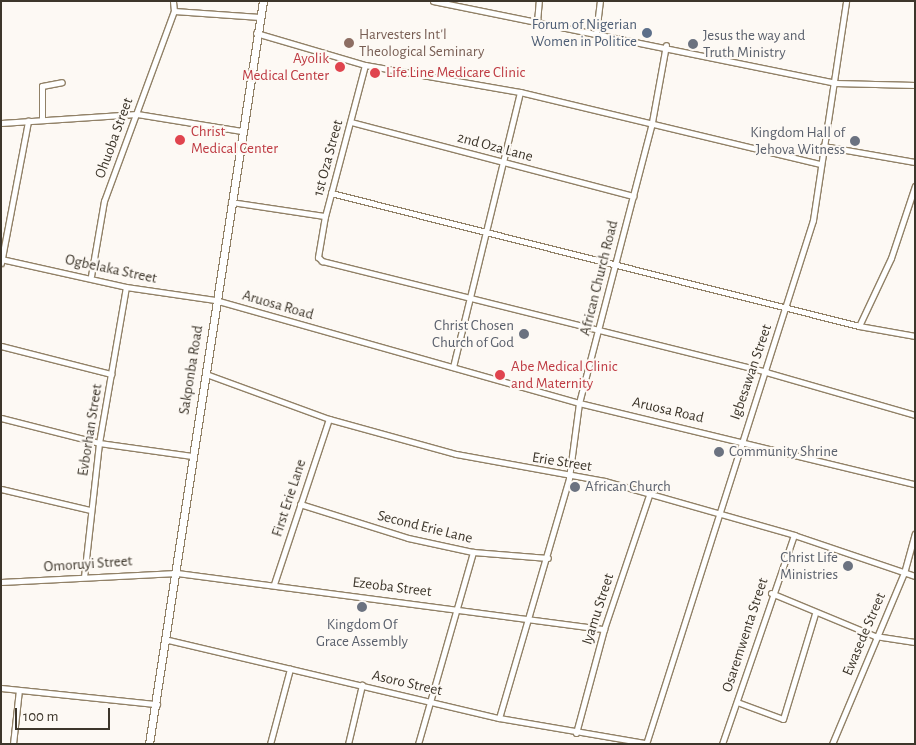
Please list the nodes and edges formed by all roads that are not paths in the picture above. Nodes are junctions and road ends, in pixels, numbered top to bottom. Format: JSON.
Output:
{"nodes":[{"id":1,"x":173,"y":1,"type":"edge"},
{"id":2,"x":263,"y":1,"type":"edge"},
{"id":3,"x":433,"y":1,"type":"edge"},
{"id":4,"x":539,"y":1,"type":"edge"},
{"id":5,"x":600,"y":1,"type":"edge"},
{"id":6,"x":846,"y":1,"type":"edge"},
{"id":7,"x":174,"y":11,"type":"junction"},
{"id":8,"x":260,"y":17,"type":"junction"},
{"id":9,"x":537,"y":22,"type":"junction"},
{"id":10,"x":256,"y":33,"type":"junction"},
{"id":11,"x":596,"y":33,"type":"junction"},
{"id":12,"x":666,"y":45,"type":"junction"},
{"id":13,"x":365,"y":65,"type":"junction"},
{"id":14,"x":62,"y":82,"type":"dead end"},
{"id":15,"x":835,"y":83,"type":"junction"},
{"id":16,"x":915,"y":84,"type":"edge"},
{"id":17,"x":520,"y":92,"type":"junction"},
{"id":18,"x":137,"y":114,"type":"junction"},
{"id":19,"x":42,"y":119,"type":"junction"},
{"id":20,"x":28,"y":121,"type":"junction"},
{"id":21,"x":350,"y":122,"type":"junction"},
{"id":22,"x":652,"y":122,"type":"junction"},
{"id":23,"x":1,"y":123,"type":"edge"},
{"id":24,"x":242,"y":130,"type":"junction"},
{"id":25,"x":823,"y":146,"type":"junction"},
{"id":26,"x":503,"y":162,"type":"junction"},
{"id":27,"x":915,"y":162,"type":"edge"},
{"id":28,"x":821,"y":164,"type":"junction"},
{"id":29,"x":915,"y":186,"type":"edge"},
{"id":30,"x":331,"y":193,"type":"junction"},
{"id":31,"x":633,"y":196,"type":"junction"},
{"id":32,"x":230,"y":202,"type":"junction"},
{"id":33,"x":326,"y":216,"type":"junction"},
{"id":34,"x":489,"y":232,"type":"junction"},
{"id":35,"x":1,"y":261,"type":"edge"},
{"id":36,"x":614,"y":261,"type":"junction"},
{"id":37,"x":91,"y":276,"type":"junction"},
{"id":38,"x":126,"y":287,"type":"junction"},
{"id":39,"x":215,"y":300,"type":"junction"},
{"id":40,"x":471,"y":300,"type":"junction"},
{"id":41,"x":788,"y":305,"type":"junction"},
{"id":42,"x":859,"y":326,"type":"junction"},
{"id":43,"x":598,"y":331,"type":"junction"},
{"id":44,"x":915,"y":336,"type":"edge"},
{"id":45,"x":1,"y":346,"type":"edge"},
{"id":46,"x":453,"y":367,"type":"junction"},
{"id":47,"x":766,"y":372,"type":"junction"},
{"id":48,"x":111,"y":374,"type":"junction"},
{"id":49,"x":206,"y":374,"type":"junction"},
{"id":50,"x":579,"y":403,"type":"junction"},
{"id":51,"x":915,"y":416,"type":"edge"},
{"id":52,"x":1,"y":418,"type":"edge"},
{"id":53,"x":329,"y":419,"type":"junction"},
{"id":54,"x":742,"y":439,"type":"junction"},
{"id":55,"x":99,"y":443,"type":"junction"},
{"id":56,"x":192,"y":456,"type":"junction"},
{"id":57,"x":569,"y":478,"type":"junction"},
{"id":58,"x":915,"y":484,"type":"edge"},
{"id":59,"x":1,"y":490,"type":"edge"},
{"id":60,"x":649,"y":495,"type":"junction"},
{"id":61,"x":300,"y":504,"type":"junction"},
{"id":62,"x":90,"y":510,"type":"junction"},
{"id":63,"x":719,"y":515,"type":"junction"},
{"id":64,"x":915,"y":533,"type":"edge"},
{"id":65,"x":794,"y":535,"type":"junction"},
{"id":66,"x":473,"y":552,"type":"junction"},
{"id":67,"x":548,"y":558,"type":"junction"},
{"id":68,"x":177,"y":573,"type":"junction"},
{"id":69,"x":904,"y":573,"type":"junction"},
{"id":70,"x":915,"y":576,"type":"edge"},
{"id":71,"x":84,"y":577,"type":"junction"},
{"id":72,"x":1,"y":582,"type":"edge"},
{"id":73,"x":274,"y":584,"type":"junction"},
{"id":74,"x":771,"y":592,"type":"junction"},
{"id":75,"x":456,"y":607,"type":"junction"},
{"id":76,"x":815,"y":614,"type":"junction"},
{"id":77,"x":531,"y":621,"type":"junction"},
{"id":78,"x":604,"y":629,"type":"junction"},
{"id":79,"x":875,"y":636,"type":"junction"},
{"id":80,"x":164,"y":639,"type":"junction"},
{"id":81,"x":915,"y":642,"type":"edge"},
{"id":82,"x":290,"y":669,"type":"junction"},
{"id":83,"x":362,"y":685,"type":"junction"},
{"id":84,"x":1,"y":688,"type":"edge"},
{"id":85,"x":19,"y":690,"type":"junction"},
{"id":86,"x":431,"y":700,"type":"junction"},
{"id":87,"x":737,"y":702,"type":"junction"},
{"id":88,"x":157,"y":704,"type":"junction"},
{"id":89,"x":499,"y":718,"type":"junction"},
{"id":90,"x":576,"y":733,"type":"junction"},
{"id":91,"x":12,"y":744,"type":"edge"},
{"id":92,"x":149,"y":744,"type":"edge"},
{"id":93,"x":270,"y":744,"type":"edge"},
{"id":94,"x":348,"y":744,"type":"edge"},
{"id":95,"x":418,"y":744,"type":"edge"},
{"id":96,"x":646,"y":744,"type":"edge"},
{"id":97,"x":722,"y":744,"type":"edge"},
{"id":98,"x":832,"y":744,"type":"edge"}],
"edges":[{"from":1,"to":7,"type":"street","name":"Ohuoba Street"},
{"from":2,"to":8,"type":"main road","name":"Sakponba Road"},
{"from":3,"to":9,"type":"street"},
{"from":4,"to":9,"type":"street"},
{"from":5,"to":11,"type":"street"},
{"from":6,"to":15,"type":"street","name":"Igbesawan Street"},
{"from":7,"to":8,"type":"street"},
{"from":7,"to":18,"type":"street","name":"Ohuoba Street"},
{"from":8,"to":10,"type":"main road","name":"Sakponba Road"},
{"from":9,"to":11,"type":"street"},
{"from":10,"to":13,"type":"street"},
{"from":10,"to":24,"type":"main road","name":"Sakponba Road"},
{"from":11,"to":12,"type":"street"},
{"from":12,"to":15,"type":"street"},
{"from":12,"to":22,"type":"street","name":"African Church Road"},
{"from":13,"to":17,"type":"street"},
{"from":13,"to":21,"type":"street","name":"1st Oza Street"},
{"from":14,"to":19,"type":"street"},
{"from":15,"to":16,"type":"street"},
{"from":15,"to":25,"type":"street","name":"Igbesawan Street"},
{"from":17,"to":22,"type":"street"},
{"from":17,"to":26,"type":"street"},
{"from":18,"to":19,"type":"street"},
{"from":18,"to":24,"type":"street"},
{"from":18,"to":37,"type":"street","name":"Ohuoba Street"},
{"from":19,"to":20,"type":"street"},
{"from":20,"to":23,"type":"street"},
{"from":20,"to":35,"type":"street"},
{"from":21,"to":26,"type":"street","name":"2nd Oza Lane"},
{"from":21,"to":30,"type":"street","name":"1st Oza Street"},
{"from":22,"to":28,"type":"street"},
{"from":22,"to":31,"type":"street","name":"African Church Road"},
{"from":24,"to":32,"type":"main road","name":"Sakponba Road"},
{"from":25,"to":27,"type":"street"},
{"from":25,"to":28,"type":"street","name":"Igbesawan Street"},
{"from":26,"to":31,"type":"street","name":"2nd Oza Lane"},
{"from":26,"to":34,"type":"street"},
{"from":28,"to":41,"type":"street","name":"Igbesawan Street"},
{"from":29,"to":42,"type":"street"},
{"from":30,"to":33,"type":"street","name":"1st Oza Street"},
{"from":30,"to":34,"type":"street"},
{"from":31,"to":36,"type":"street","name":"African Church Road"},
{"from":32,"to":33,"type":"street"},
{"from":32,"to":39,"type":"main road","name":"Sakponba Road"},
{"from":33,"to":40,"type":"street","name":"1st Oza Street"},
{"from":34,"to":36,"type":"street"},
{"from":34,"to":40,"type":"street"},
{"from":35,"to":37,"type":"street","name":"Ogbelaka Street"},
{"from":36,"to":41,"type":"street"},
{"from":36,"to":43,"type":"street","name":"African Church Road"},
{"from":37,"to":38,"type":"street","name":"Ogbelaka Street"},
{"from":38,"to":39,"type":"street","name":"Ogbelaka Street"},
{"from":38,"to":48,"type":"street","name":"Evborhan Street"},
{"from":39,"to":46,"type":"street","name":"Aruosa Road"},
{"from":39,"to":49,"type":"main road","name":"Sakponba Road"},
{"from":40,"to":43,"type":"street"},
{"from":40,"to":46,"type":"street"},
{"from":41,"to":42,"type":"street"},
{"from":41,"to":47,"type":"street","name":"Igbesawan Street"},
{"from":42,"to":44,"type":"street"},
{"from":43,"to":47,"type":"street"},
{"from":43,"to":50,"type":"street","name":"African Church Road"},
{"from":45,"to":48,"type":"street"},
{"from":46,"to":50,"type":"street","name":"Aruosa Road"},
{"from":47,"to":51,"type":"street"},
{"from":47,"to":54,"type":"street","name":"Igbesawan Street"},
{"from":48,"to":55,"type":"street","name":"Evborhan Street"},
{"from":49,"to":53,"type":"street","name":"Erie Street"},
{"from":49,"to":56,"type":"main road","name":"Sakponba Road"},
{"from":50,"to":54,"type":"street","name":"Aruosa Road"},
{"from":50,"to":57,"type":"street","name":"African Church Road"},
{"from":52,"to":55,"type":"street"},
{"from":53,"to":57,"type":"street","name":"Erie Street"},
{"from":53,"to":61,"type":"street","name":"First Erie Lane"},
{"from":54,"to":58,"type":"street","name":"Aruosa Road"},
{"from":54,"to":63,"type":"street","name":"Igbesawan Street"},
{"from":55,"to":56,"type":"street"},
{"from":55,"to":62,"type":"street","name":"Evborhan Street"},
{"from":56,"to":68,"type":"main road","name":"Sakponba Road"},
{"from":57,"to":60,"type":"street","name":"Erie Street"},
{"from":57,"to":67,"type":"street","name":"African Church Road"},
{"from":59,"to":62,"type":"street"},
{"from":60,"to":63,"type":"street","name":"Erie Street"},
{"from":60,"to":78,"type":"street","name":"Iyamu Street"},
{"from":61,"to":66,"type":"street","name":"Second Erie Lane"},
{"from":61,"to":73,"type":"street","name":"First Erie Lane"},
{"from":62,"to":71,"type":"street","name":"Evborhan Street"},
{"from":63,"to":65,"type":"street","name":"Erie Street"},
{"from":63,"to":96,"type":"street","name":"Igbesawan Street"},
{"from":64,"to":69,"type":"street","name":"Ewasede Street"},
{"from":65,"to":69,"type":"street","name":"Erie Street"},
{"from":65,"to":74,"type":"street","name":"Osaremwenta Street"},
{"from":66,"to":67,"type":"street","name":"Second Erie Lane"},
{"from":66,"to":75,"type":"street"},
{"from":67,"to":77,"type":"street","name":"African Church Road"},
{"from":68,"to":71,"type":"street","name":"Omoruyi Street"},
{"from":68,"to":73,"type":"street","name":"Ezeoba Street"},
{"from":68,"to":80,"type":"main road","name":"Sakponba Road"},
{"from":69,"to":70,"type":"street","name":"Erie Street"},
{"from":69,"to":79,"type":"street","name":"Ewasede Street"},
{"from":71,"to":72,"type":"street","name":"Omoruyi Street"},
{"from":73,"to":75,"type":"street","name":"Ezeoba Street"},
{"from":74,"to":76,"type":"street"},
{"from":74,"to":87,"type":"street","name":"Osaremwenta Street"},
{"from":75,"to":77,"type":"street","name":"Ezeoba Street"},
{"from":75,"to":86,"type":"street"},
{"from":76,"to":79,"type":"street"},
{"from":76,"to":87,"type":"street"},
{"from":77,"to":78,"type":"street","name":"Ezeoba Street"},
{"from":77,"to":89,"type":"street","name":"African Church Road"},
{"from":78,"to":90,"type":"street","name":"Iyamu Street"},
{"from":79,"to":81,"type":"street"},
{"from":79,"to":98,"type":"street","name":"Ewasede Street"},
{"from":80,"to":82,"type":"street","name":"Asoro Street"},
{"from":80,"to":88,"type":"main road","name":"Sakponba Road"},
{"from":82,"to":83,"type":"street","name":"Asoro Street"},
{"from":82,"to":93,"type":"street"},
{"from":83,"to":86,"type":"street","name":"Asoro Street"},
{"from":83,"to":94,"type":"street"},
{"from":84,"to":85,"type":"street"},
{"from":85,"to":88,"type":"street"},
{"from":85,"to":91,"type":"street"},
{"from":86,"to":89,"type":"street","name":"Asoro Street"},
{"from":86,"to":95,"type":"street"},
{"from":87,"to":97,"type":"street","name":"Osaremwenta Street"},
{"from":88,"to":92,"type":"main road","name":"Sakponba Road"},
{"from":89,"to":90,"type":"street","name":"Asoro Street"},
{"from":90,"to":96,"type":"street","name":"Asoro Street"}]}
